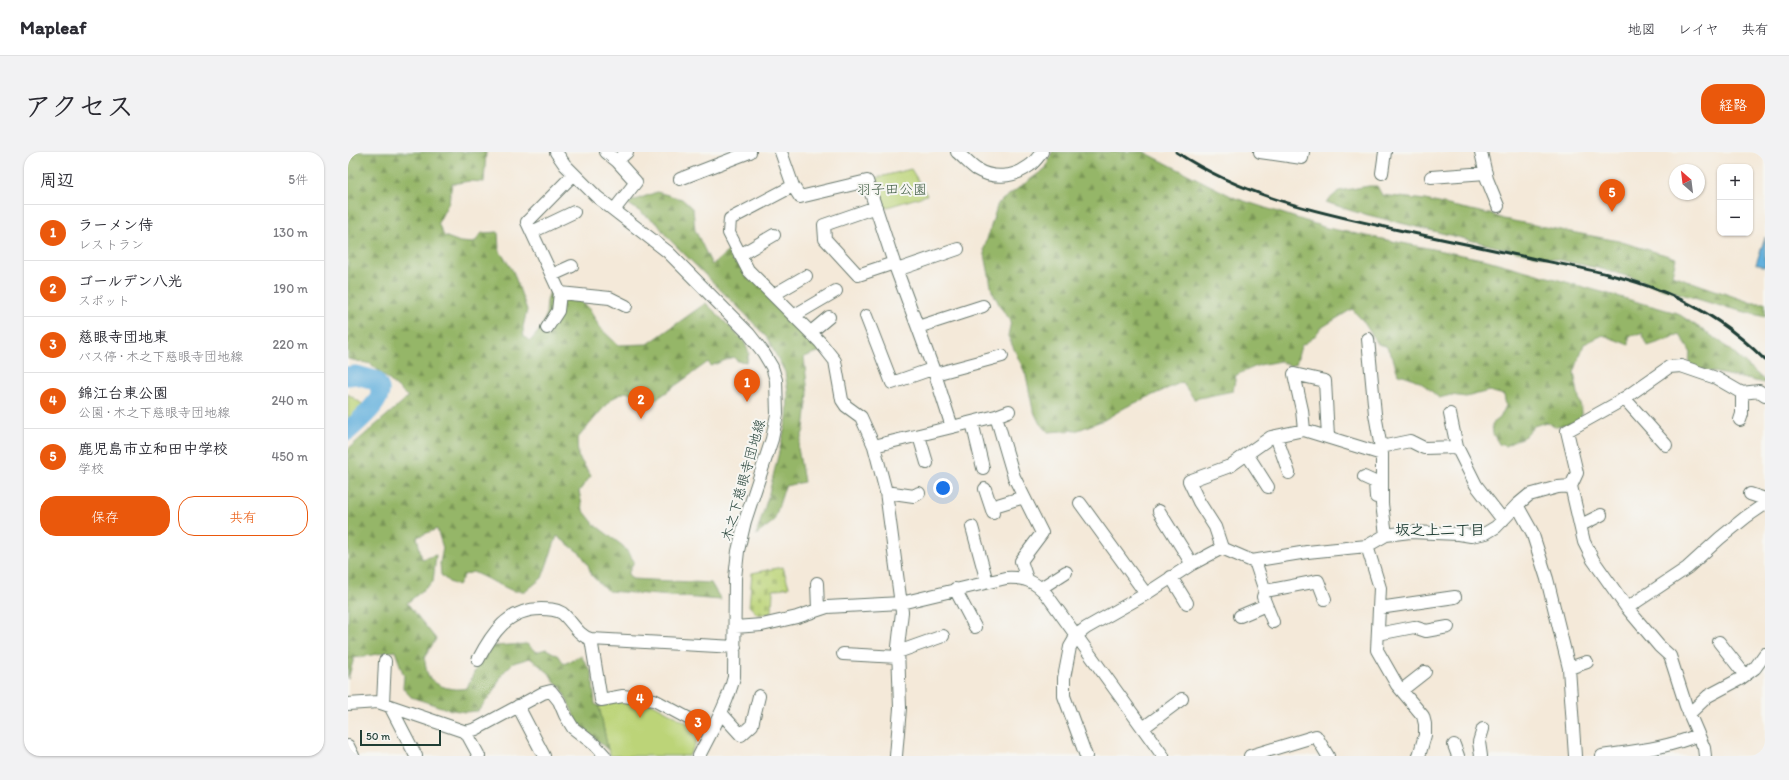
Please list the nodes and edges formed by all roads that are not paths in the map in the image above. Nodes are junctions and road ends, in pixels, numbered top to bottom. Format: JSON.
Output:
{"nodes":[{"id":1,"x":556,"y":152,"type":"edge"},
{"id":2,"x":606,"y":152,"type":"edge"},
{"id":3,"x":626,"y":152,"type":"edge"},
{"id":4,"x":750,"y":152,"type":"edge"},
{"id":5,"x":780,"y":152,"type":"edge"},
{"id":6,"x":956,"y":152,"type":"edge"},
{"id":7,"x":1042,"y":152,"type":"edge"},
{"id":8,"x":1260,"y":152,"type":"edge"},
{"id":9,"x":1303,"y":152,"type":"edge"},
{"id":10,"x":1384,"y":152,"type":"edge"},
{"id":11,"x":1481,"y":152,"type":"edge"},
{"id":12,"x":617,"y":161,"type":"junction"},
{"id":13,"x":1382,"y":173,"type":"dead end"},
{"id":14,"x":1486,"y":173,"type":"junction"},
{"id":15,"x":574,"y":174,"type":"junction"},
{"id":16,"x":1431,"y":177,"type":"dead end"},
{"id":17,"x":680,"y":179,"type":"dead end"},
{"id":18,"x":793,"y":186,"type":"junction"},
{"id":19,"x":1498,"y":206,"type":"dead end"},
{"id":20,"x":876,"y":207,"type":"junction"},
{"id":21,"x":614,"y":210,"type":"junction"},
{"id":22,"x":574,"y":212,"type":"dead end"},
{"id":23,"x":532,"y":232,"type":"junction"},
{"id":24,"x":774,"y":235,"type":"dead end"},
{"id":25,"x":950,"y":248,"type":"dead end"},
{"id":26,"x":740,"y":255,"type":"junction"},
{"id":27,"x":572,"y":266,"type":"dead end"},
{"id":28,"x":896,"y":267,"type":"junction"},
{"id":29,"x":552,"y":275,"type":"junction"},
{"id":30,"x":806,"y":276,"type":"dead end"},
{"id":31,"x":836,"y":291,"type":"dead end"},
{"id":32,"x":560,"y":293,"type":"junction"},
{"id":33,"x":773,"y":295,"type":"junction"},
{"id":34,"x":626,"y":306,"type":"dead end"},
{"id":35,"x":978,"y":311,"type":"dead end"},
{"id":36,"x":794,"y":315,"type":"junction"},
{"id":37,"x":829,"y":317,"type":"dead end"},
{"id":38,"x":865,"y":323,"type":"dead end"},
{"id":39,"x":918,"y":327,"type":"junction"},
{"id":40,"x":547,"y":328,"type":"dead end"},
{"id":41,"x":811,"y":332,"type":"junction"},
{"id":42,"x":1368,"y":339,"type":"dead end"},
{"id":43,"x":1002,"y":356,"type":"dead end"},
{"id":44,"x":934,"y":372,"type":"junction"},
{"id":45,"x":1742,"y":393,"type":"junction"},
{"id":46,"x":1765,"y":395,"type":"edge"},
{"id":47,"x":1624,"y":398,"type":"junction"},
{"id":48,"x":1010,"y":411,"type":"dead end"},
{"id":49,"x":1450,"y":414,"type":"dead end"},
{"id":50,"x":996,"y":416,"type":"junction"},
{"id":51,"x":1740,"y":420,"type":"dead end"},
{"id":52,"x":972,"y":422,"type":"junction"},
{"id":53,"x":952,"y":427,"type":"junction"},
{"id":54,"x":1304,"y":430,"type":"junction"},
{"id":55,"x":919,"y":436,"type":"junction"},
{"id":56,"x":1276,"y":436,"type":"junction"},
{"id":57,"x":1328,"y":437,"type":"junction"},
{"id":58,"x":1666,"y":445,"type":"dead end"},
{"id":59,"x":874,"y":446,"type":"junction"},
{"id":60,"x":1457,"y":447,"type":"junction"},
{"id":61,"x":1382,"y":450,"type":"junction"},
{"id":62,"x":1247,"y":454,"type":"junction"},
{"id":63,"x":927,"y":463,"type":"dead end"},
{"id":64,"x":984,"y":468,"type":"dead end"},
{"id":65,"x":1289,"y":473,"type":"dead end"},
{"id":66,"x":1364,"y":478,"type":"dead end"},
{"id":67,"x":1571,"y":486,"type":"junction"},
{"id":68,"x":1268,"y":487,"type":"dead end"},
{"id":69,"x":985,"y":490,"type":"dead end"},
{"id":70,"x":886,"y":492,"type":"junction"},
{"id":71,"x":919,"y":493,"type":"dead end"},
{"id":72,"x":1750,"y":494,"type":"dead end"},
{"id":73,"x":1024,"y":496,"type":"junction"},
{"id":74,"x":1765,"y":499,"type":"edge"},
{"id":75,"x":1080,"y":504,"type":"dead end"},
{"id":76,"x":1765,"y":504,"type":"edge"},
{"id":77,"x":1516,"y":505,"type":"junction"},
{"id":78,"x":1382,"y":509,"type":"junction"},
{"id":79,"x":1159,"y":511,"type":"dead end"},
{"id":80,"x":1601,"y":515,"type":"dead end"},
{"id":81,"x":1503,"y":520,"type":"junction"},
{"id":82,"x":1581,"y":525,"type":"junction"},
{"id":83,"x":972,"y":527,"type":"dead end"},
{"id":84,"x":1386,"y":535,"type":"junction"},
{"id":85,"x":1367,"y":546,"type":"junction"},
{"id":86,"x":1222,"y":548,"type":"junction"},
{"id":87,"x":1255,"y":561,"type":"junction"},
{"id":88,"x":1192,"y":564,"type":"junction"},
{"id":89,"x":1066,"y":572,"type":"dead end"},
{"id":90,"x":1171,"y":577,"type":"junction"},
{"id":91,"x":1027,"y":579,"type":"junction"},
{"id":92,"x":987,"y":582,"type":"junction"},
{"id":93,"x":817,"y":583,"type":"dead end"},
{"id":94,"x":1041,"y":588,"type":"junction"},
{"id":95,"x":955,"y":589,"type":"junction"},
{"id":96,"x":1265,"y":591,"type":"junction"},
{"id":97,"x":1146,"y":594,"type":"junction"},
{"id":98,"x":1455,"y":597,"type":"dead end"},
{"id":99,"x":1325,"y":599,"type":"dead end"},
{"id":100,"x":901,"y":603,"type":"junction"},
{"id":101,"x":1187,"y":603,"type":"dead end"},
{"id":102,"x":1266,"y":605,"type":"junction"},
{"id":103,"x":1379,"y":608,"type":"junction"},
{"id":104,"x":1627,"y":608,"type":"junction"},
{"id":105,"x":818,"y":609,"type":"junction"},
{"id":106,"x":1240,"y":616,"type":"dead end"},
{"id":107,"x":1273,"y":622,"type":"dead end"},
{"id":108,"x":735,"y":627,"type":"junction"},
{"id":109,"x":975,"y":627,"type":"dead end"},
{"id":110,"x":1448,"y":627,"type":"dead end"},
{"id":111,"x":1378,"y":634,"type":"junction"},
{"id":112,"x":1076,"y":635,"type":"junction"},
{"id":113,"x":943,"y":636,"type":"dead end"},
{"id":114,"x":591,"y":639,"type":"junction"},
{"id":115,"x":1719,"y":642,"type":"dead end"},
{"id":116,"x":735,"y":647,"type":"junction"},
{"id":117,"x":843,"y":654,"type":"dead end"},
{"id":118,"x":898,"y":654,"type":"junction"},
{"id":119,"x":1765,"y":654,"type":"edge"},
{"id":120,"x":478,"y":660,"type":"dead end"},
{"id":121,"x":385,"y":661,"type":"dead end"},
{"id":122,"x":1587,"y":662,"type":"dead end"},
{"id":123,"x":1569,"y":668,"type":"junction"},
{"id":124,"x":1425,"y":672,"type":"dead end"},
{"id":125,"x":1745,"y":675,"type":"junction"},
{"id":126,"x":1402,"y":690,"type":"junction"},
{"id":127,"x":759,"y":696,"type":"dead end"},
{"id":128,"x":1182,"y":699,"type":"dead end"},
{"id":129,"x":348,"y":704,"type":"edge"},
{"id":130,"x":386,"y":704,"type":"junction"},
{"id":131,"x":518,"y":706,"type":"junction"},
{"id":132,"x":720,"y":713,"type":"junction"},
{"id":133,"x":1689,"y":714,"type":"junction"},
{"id":134,"x":1143,"y":728,"type":"junction"},
{"id":135,"x":1483,"y":729,"type":"dead end"},
{"id":136,"x":712,"y":731,"type":"junction"},
{"id":137,"x":466,"y":732,"type":"junction"},
{"id":138,"x":1698,"y":735,"type":"junction"},
{"id":139,"x":348,"y":746,"type":"edge"},
{"id":140,"x":1265,"y":754,"type":"edge"},
{"id":141,"x":353,"y":756,"type":"edge"},
{"id":142,"x":416,"y":756,"type":"edge"},
{"id":143,"x":479,"y":756,"type":"edge"},
{"id":144,"x":544,"y":756,"type":"edge"},
{"id":145,"x":605,"y":756,"type":"edge"},
{"id":146,"x":699,"y":756,"type":"edge"},
{"id":147,"x":896,"y":756,"type":"edge"},
{"id":148,"x":1086,"y":756,"type":"edge"},
{"id":149,"x":1163,"y":756,"type":"edge"},
{"id":150,"x":1250,"y":756,"type":"edge"},
{"id":151,"x":1328,"y":756,"type":"edge"},
{"id":152,"x":1419,"y":756,"type":"edge"},
{"id":153,"x":1481,"y":756,"type":"edge"},
{"id":154,"x":1575,"y":756,"type":"edge"},
{"id":155,"x":1602,"y":756,"type":"edge"},
{"id":156,"x":1705,"y":756,"type":"edge"}],
"edges":[{"from":1,"to":15,"type":"street","name":"木之下慈眼寺団地線"},
{"from":2,"to":12,"type":"street"},
{"from":3,"to":12,"type":"street"},
{"from":4,"to":17,"type":"street"},
{"from":5,"to":18,"type":"street"},
{"from":6,"to":7,"type":"street"},
{"from":8,"to":9,"type":"street"},
{"from":10,"to":13,"type":"street"},
{"from":11,"to":14,"type":"street"},
{"from":12,"to":21,"type":"street"},
{"from":14,"to":16,"type":"street"},
{"from":14,"to":19,"type":"street"},
{"from":15,"to":21,"type":"street","name":"木之下慈眼寺団地線"},
{"from":15,"to":23,"type":"street"},
{"from":18,"to":20,"type":"street"},
{"from":18,"to":26,"type":"street"},
{"from":20,"to":28,"type":"street"},
{"from":20,"to":28,"type":"street"},
{"from":21,"to":108,"type":"street","name":"木之下慈眼寺団地線"},
{"from":22,"to":23,"type":"street"},
{"from":23,"to":29,"type":"street"},
{"from":24,"to":26,"type":"street"},
{"from":25,"to":28,"type":"street"},
{"from":26,"to":33,"type":"street"},
{"from":27,"to":29,"type":"street"},
{"from":28,"to":39,"type":"street"},
{"from":29,"to":32,"type":"street"},
{"from":30,"to":33,"type":"street"},
{"from":31,"to":36,"type":"street"},
{"from":32,"to":34,"type":"street"},
{"from":32,"to":40,"type":"street"},
{"from":33,"to":36,"type":"street"},
{"from":35,"to":39,"type":"street"},
{"from":36,"to":41,"type":"street"},
{"from":37,"to":41,"type":"street"},
{"from":38,"to":44,"type":"street"},
{"from":39,"to":44,"type":"street"},
{"from":41,"to":59,"type":"street"},
{"from":42,"to":61,"type":"street"},
{"from":43,"to":44,"type":"street"},
{"from":44,"to":53,"type":"street"},
{"from":45,"to":46,"type":"street"},
{"from":45,"to":47,"type":"street"},
{"from":45,"to":51,"type":"street"},
{"from":47,"to":58,"type":"street"},
{"from":47,"to":67,"type":"street"},
{"from":48,"to":50,"type":"street"},
{"from":49,"to":60,"type":"street"},
{"from":50,"to":52,"type":"street"},
{"from":50,"to":73,"type":"street"},
{"from":52,"to":53,"type":"street"},
{"from":52,"to":64,"type":"street"},
{"from":53,"to":55,"type":"street"},
{"from":54,"to":56,"type":"street"},
{"from":54,"to":57,"type":"street"},
{"from":54,"to":57,"type":"street"},
{"from":55,"to":59,"type":"street"},
{"from":55,"to":63,"type":"street"},
{"from":56,"to":62,"type":"street"},
{"from":56,"to":65,"type":"street"},
{"from":57,"to":61,"type":"street"},
{"from":59,"to":70,"type":"street"},
{"from":60,"to":61,"type":"street"},
{"from":60,"to":81,"type":"street"},
{"from":61,"to":78,"type":"street"},
{"from":62,"to":68,"type":"street"},
{"from":62,"to":86,"type":"street"},
{"from":66,"to":78,"type":"street"},
{"from":67,"to":77,"type":"street"},
{"from":67,"to":82,"type":"street"},
{"from":69,"to":73,"type":"street"},
{"from":70,"to":71,"type":"street"},
{"from":70,"to":100,"type":"street"},
{"from":72,"to":74,"type":"street"},
{"from":73,"to":91,"type":"street"},
{"from":75,"to":97,"type":"street"},
{"from":76,"to":104,"type":"street"},
{"from":77,"to":81,"type":"street"},
{"from":77,"to":123,"type":"street"},
{"from":78,"to":84,"type":"street"},
{"from":79,"to":88,"type":"street"},
{"from":80,"to":82,"type":"street"},
{"from":81,"to":84,"type":"street"},
{"from":82,"to":104,"type":"street"},
{"from":83,"to":92,"type":"street"},
{"from":84,"to":85,"type":"street"},
{"from":85,"to":87,"type":"street"},
{"from":85,"to":103,"type":"street"},
{"from":86,"to":87,"type":"street"},
{"from":86,"to":88,"type":"street"},
{"from":87,"to":96,"type":"street"},
{"from":88,"to":90,"type":"street"},
{"from":89,"to":94,"type":"street"},
{"from":90,"to":97,"type":"street"},
{"from":90,"to":101,"type":"street"},
{"from":91,"to":92,"type":"street"},
{"from":91,"to":94,"type":"street"},
{"from":92,"to":95,"type":"street"},
{"from":93,"to":105,"type":"street"},
{"from":94,"to":112,"type":"street"},
{"from":95,"to":100,"type":"street"},
{"from":95,"to":109,"type":"street"},
{"from":96,"to":99,"type":"street"},
{"from":96,"to":102,"type":"street"},
{"from":97,"to":112,"type":"street"},
{"from":98,"to":103,"type":"street"},
{"from":100,"to":105,"type":"street"},
{"from":100,"to":118,"type":"street"},
{"from":102,"to":106,"type":"street"},
{"from":102,"to":107,"type":"street"},
{"from":103,"to":111,"type":"street"},
{"from":104,"to":133,"type":"street"},
{"from":105,"to":108,"type":"street"},
{"from":108,"to":116,"type":"street","name":"木之下慈眼寺団地線"},
{"from":110,"to":111,"type":"street"},
{"from":111,"to":126,"type":"street"},
{"from":112,"to":134,"type":"street"},
{"from":112,"to":148,"type":"street"},
{"from":113,"to":118,"type":"street"},
{"from":114,"to":116,"type":"street"},
{"from":114,"to":120,"type":"street"},
{"from":114,"to":136,"type":"street"},
{"from":115,"to":125,"type":"street"},
{"from":116,"to":132,"type":"street","name":"木之下慈眼寺団地線"},
{"from":117,"to":118,"type":"street"},
{"from":118,"to":147,"type":"street"},
{"from":119,"to":125,"type":"street"},
{"from":121,"to":130,"type":"street"},
{"from":122,"to":123,"type":"street"},
{"from":123,"to":154,"type":"street"},
{"from":124,"to":126,"type":"street"},
{"from":125,"to":133,"type":"street"},
{"from":126,"to":152,"type":"street"},
{"from":127,"to":132,"type":"street"},
{"from":128,"to":134,"type":"street"},
{"from":129,"to":130,"type":"street"},
{"from":130,"to":137,"type":"street"},
{"from":130,"to":142,"type":"street"},
{"from":131,"to":137,"type":"street"},
{"from":131,"to":144,"type":"street"},
{"from":131,"to":145,"type":"street"},
{"from":132,"to":136,"type":"street","name":"木之下慈眼寺団地線"},
{"from":133,"to":138,"type":"street"},
{"from":134,"to":149,"type":"street"},
{"from":135,"to":153,"type":"street"},
{"from":136,"to":146,"type":"street","name":"木之下慈眼寺団地線"},
{"from":137,"to":143,"type":"street"},
{"from":138,"to":155,"type":"street"},
{"from":138,"to":156,"type":"street"},
{"from":139,"to":141,"type":"street"},
{"from":140,"to":150,"type":"street"},
{"from":140,"to":151,"type":"street"}]}
